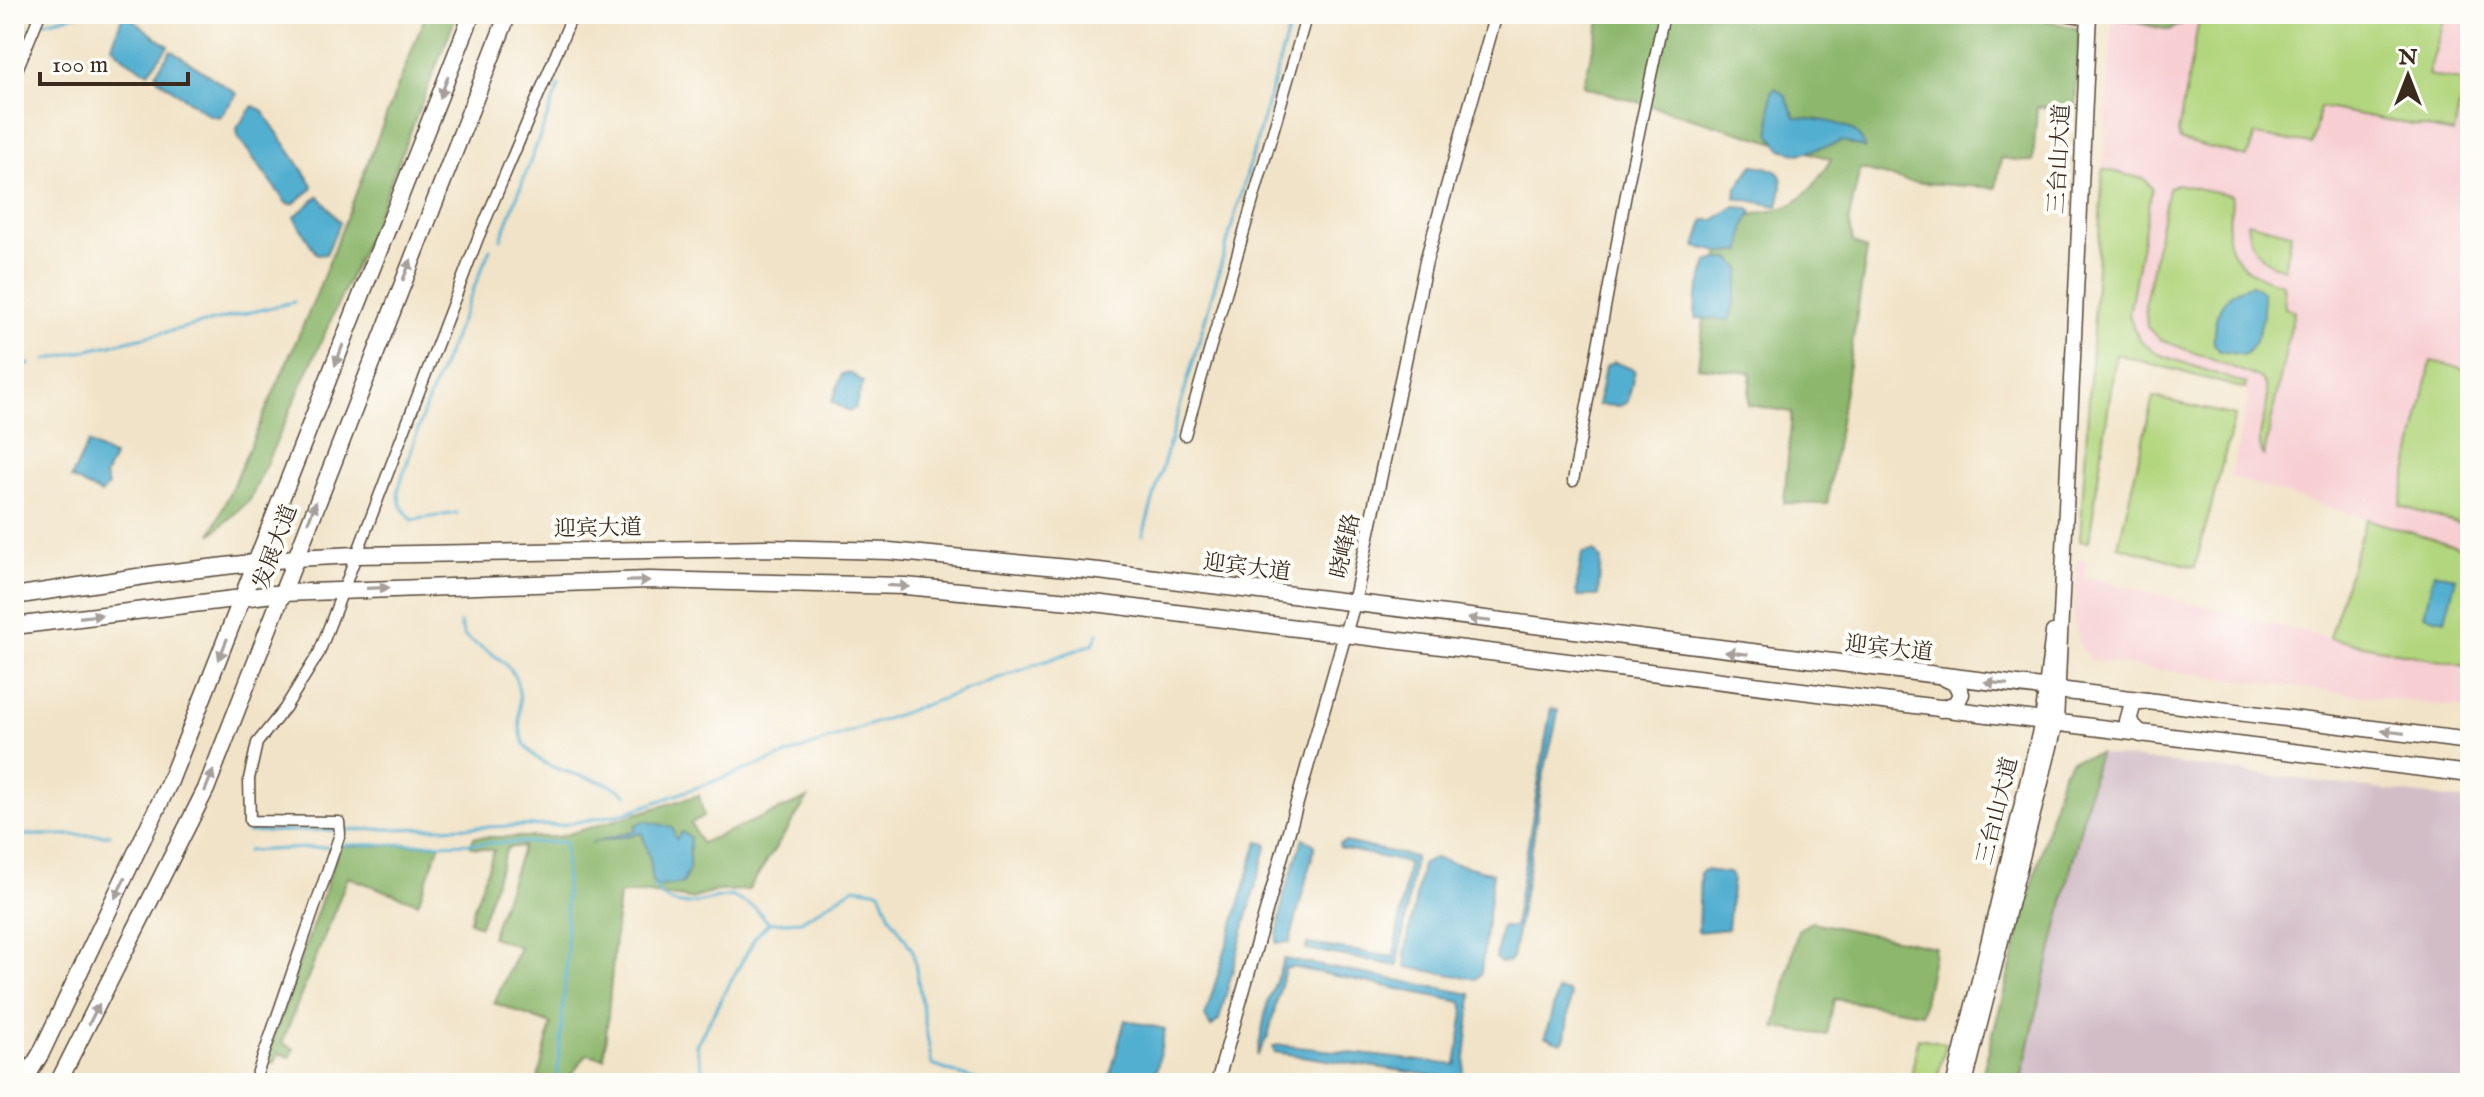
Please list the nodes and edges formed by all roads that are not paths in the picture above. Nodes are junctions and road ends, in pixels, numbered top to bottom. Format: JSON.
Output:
{"nodes":[{"id":1,"x":20,"y":14,"type":"edge"},
{"id":2,"x":40,"y":14,"type":"edge"},
{"id":3,"x":472,"y":14,"type":"edge"},
{"id":4,"x":508,"y":14,"type":"edge"},
{"id":5,"x":573,"y":14,"type":"edge"},
{"id":6,"x":1307,"y":14,"type":"edge"},
{"id":7,"x":1496,"y":14,"type":"edge"},
{"id":8,"x":1664,"y":14,"type":"edge"},
{"id":9,"x":2065,"y":14,"type":"edge"},
{"id":10,"x":14,"y":16,"type":"edge"},
{"id":11,"x":2089,"y":16,"type":"edge"},
{"id":12,"x":14,"y":77,"type":"edge"},
{"id":13,"x":1185,"y":435,"type":"dead end"},
{"id":14,"x":1573,"y":481,"type":"dead end"},
{"id":15,"x":356,"y":555,"type":"junction"},
{"id":16,"x":294,"y":558,"type":"junction"},
{"id":17,"x":257,"y":562,"type":"junction"},
{"id":18,"x":343,"y":589,"type":"junction"},
{"id":19,"x":282,"y":593,"type":"junction"},
{"id":20,"x":14,"y":596,"type":"edge"},
{"id":21,"x":244,"y":597,"type":"junction"},
{"id":22,"x":1354,"y":603,"type":"junction"},
{"id":23,"x":14,"y":626,"type":"edge"},
{"id":24,"x":1345,"y":633,"type":"junction"},
{"id":25,"x":1943,"y":677,"type":"junction"},
{"id":26,"x":2052,"y":689,"type":"junction"},
{"id":27,"x":2148,"y":701,"type":"junction"},
{"id":28,"x":1941,"y":709,"type":"junction"},
{"id":29,"x":2049,"y":723,"type":"junction"},
{"id":30,"x":2141,"y":734,"type":"junction"},
{"id":31,"x":2470,"y":741,"type":"edge"},
{"id":32,"x":2470,"y":774,"type":"edge"},
{"id":33,"x":23,"y":1083,"type":"edge"},
{"id":34,"x":58,"y":1083,"type":"edge"},
{"id":35,"x":254,"y":1083,"type":"edge"},
{"id":36,"x":1217,"y":1083,"type":"edge"},
{"id":37,"x":1954,"y":1083,"type":"edge"},
{"id":38,"x":1965,"y":1083,"type":"edge"}],
"edges":[{"from":1,"to":10,"type":"street"},
{"from":2,"to":12,"type":"street"},
{"from":3,"to":17,"type":"main road","name":"发展大道","one_way":true},
{"from":16,"to":4,"type":"main road","name":"发展大道","one_way":true},
{"from":5,"to":15,"type":"street"},
{"from":6,"to":13,"type":"street"},
{"from":7,"to":22,"type":"street","name":"晓峰路"},
{"from":8,"to":14,"type":"street"},
{"from":9,"to":11,"type":"street"},
{"from":11,"to":26,"type":"main road","name":"三台山大道"},
{"from":15,"to":16,"type":"main road","name":"迎宾大道"},
{"from":15,"to":18,"type":"street"},
{"from":15,"to":22,"type":"main road","name":"迎宾大道"},
{"from":16,"to":17,"type":"main road","name":"迎宾大道"},
{"from":16,"to":19,"type":"main road","name":"发展大道"},
{"from":17,"to":20,"type":"main road","name":"迎宾大道"},
{"from":17,"to":21,"type":"main road","name":"发展大道"},
{"from":18,"to":19,"type":"main road"},
{"from":18,"to":24,"type":"main road","one_way":true},
{"from":18,"to":35,"type":"street"},
{"from":19,"to":21,"type":"main road"},
{"from":34,"to":19,"type":"main road","name":"发展大道","one_way":true},
{"from":23,"to":21,"type":"main road","one_way":true},
{"from":21,"to":33,"type":"main road","name":"发展大道","one_way":true},
{"from":22,"to":24,"type":"street","name":"晓峰路"},
{"from":25,"to":22,"type":"main road","name":"迎宾大道","one_way":true},
{"from":24,"to":28,"type":"main road"},
{"from":24,"to":36,"type":"street","name":"晓峰路"},
{"from":26,"to":25,"type":"main road","name":"迎宾大道","one_way":true},
{"from":25,"to":28,"type":"main road"},
{"from":26,"to":27,"type":"main road","name":"迎宾大道"},
{"from":26,"to":29,"type":"main road","name":"三台山大道"},
{"from":27,"to":30,"type":"main road"},
{"from":31,"to":27,"type":"main road","name":"迎宾大道","one_way":true},
{"from":28,"to":29,"type":"main road"},
{"from":29,"to":30,"type":"main road"},
{"from":29,"to":37,"type":"main road","name":"三台山大道"},
{"from":29,"to":38,"type":"main road","name":"三台山大道"},
{"from":30,"to":32,"type":"main road"}]}
